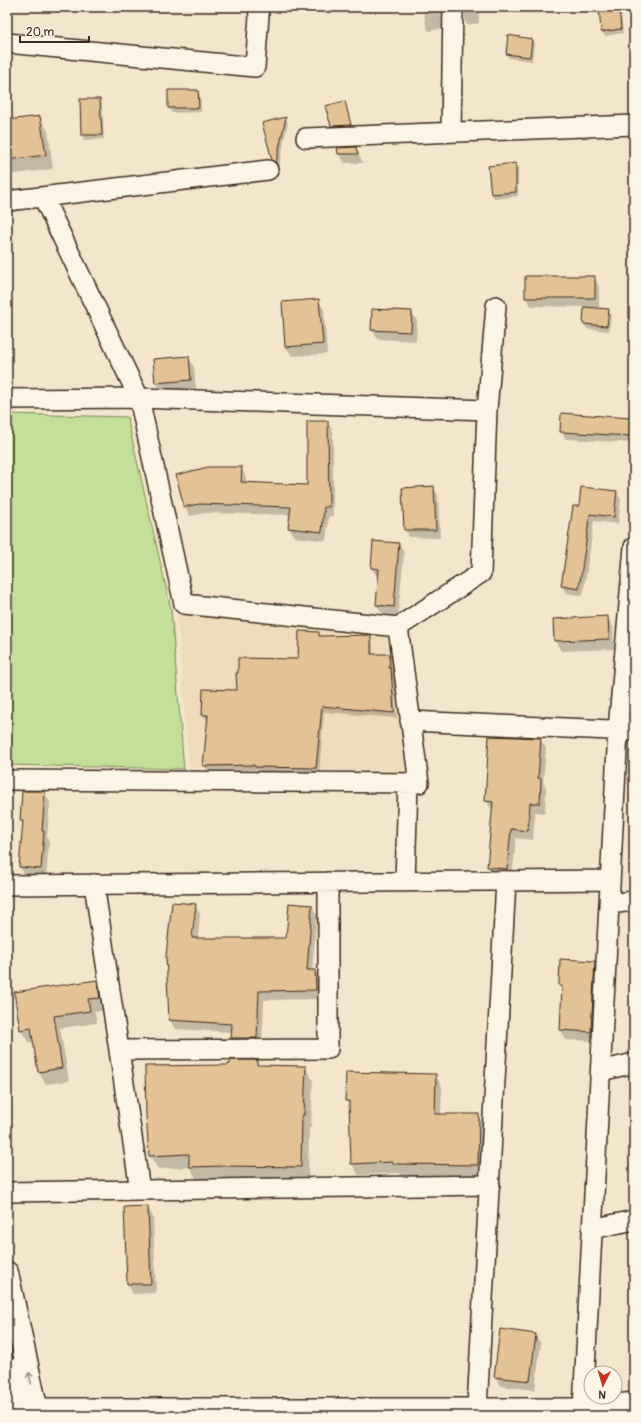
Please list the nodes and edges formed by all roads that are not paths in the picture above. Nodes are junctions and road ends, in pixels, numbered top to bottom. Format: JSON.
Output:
{"nodes":[{"id":1,"x":258,"y":7,"type":"edge"},
{"id":2,"x":453,"y":7,"type":"edge"},
{"id":3,"x":7,"y":43,"type":"edge"},
{"id":4,"x":634,"y":125,"type":"edge"},
{"id":5,"x":451,"y":132,"type":"junction"},
{"id":6,"x":306,"y":138,"type":"dead end"},
{"id":7,"x":268,"y":170,"type":"dead end"},
{"id":8,"x":43,"y":197,"type":"junction"},
{"id":9,"x":7,"y":201,"type":"edge"},
{"id":10,"x":496,"y":306,"type":"dead end"},
{"id":11,"x":139,"y":398,"type":"junction"},
{"id":12,"x":7,"y":399,"type":"edge"},
{"id":13,"x":487,"y":410,"type":"junction"},
{"id":14,"x":634,"y":547,"type":"edge"},
{"id":15,"x":632,"y":590,"type":"edge"},
{"id":16,"x":398,"y":627,"type":"junction"},
{"id":17,"x":410,"y":721,"type":"junction"},
{"id":18,"x":626,"y":730,"type":"edge"},
{"id":19,"x":7,"y":780,"type":"edge"},
{"id":20,"x":408,"y":783,"type":"junction"},
{"id":21,"x":610,"y":880,"type":"junction"},
{"id":22,"x":506,"y":881,"type":"junction"},
{"id":23,"x":328,"y":882,"type":"junction"},
{"id":24,"x":405,"y":882,"type":"junction"},
{"id":25,"x":94,"y":884,"type":"junction"},
{"id":26,"x":7,"y":885,"type":"edge"},
{"id":27,"x":634,"y":901,"type":"edge"},
{"id":28,"x":609,"y":904,"type":"junction"},
{"id":29,"x":118,"y":1050,"type":"junction"},
{"id":30,"x":634,"y":1063,"type":"edge"},
{"id":31,"x":600,"y":1071,"type":"junction"},
{"id":32,"x":490,"y":1185,"type":"junction"},
{"id":33,"x":140,"y":1190,"type":"junction"},
{"id":34,"x":7,"y":1192,"type":"edge"},
{"id":35,"x":634,"y":1220,"type":"edge"},
{"id":36,"x":592,"y":1229,"type":"junction"},
{"id":37,"x":7,"y":1273,"type":"edge"},
{"id":38,"x":7,"y":1368,"type":"edge"},
{"id":39,"x":634,"y":1402,"type":"edge"},
{"id":40,"x":477,"y":1408,"type":"junction"},
{"id":41,"x":583,"y":1408,"type":"junction"},
{"id":42,"x":23,"y":1411,"type":"edge"},
{"id":43,"x":429,"y":1412,"type":"edge"}],
"edges":[{"from":1,"to":3,"type":"street"},
{"from":2,"to":5,"type":"street"},
{"from":4,"to":5,"type":"street"},
{"from":5,"to":6,"type":"street"},
{"from":7,"to":8,"type":"street"},
{"from":8,"to":9,"type":"street"},
{"from":8,"to":11,"type":"street"},
{"from":10,"to":13,"type":"street"},
{"from":11,"to":12,"type":"street"},
{"from":11,"to":13,"type":"street"},
{"from":11,"to":16,"type":"street"},
{"from":13,"to":16,"type":"street"},
{"from":14,"to":15,"type":"street"},
{"from":15,"to":18,"type":"street"},
{"from":16,"to":17,"type":"street"},
{"from":17,"to":18,"type":"street"},
{"from":17,"to":20,"type":"street"},
{"from":18,"to":21,"type":"street"},
{"from":19,"to":20,"type":"street"},
{"from":20,"to":24,"type":"street"},
{"from":21,"to":22,"type":"street"},
{"from":21,"to":28,"type":"street"},
{"from":22,"to":24,"type":"street"},
{"from":22,"to":32,"type":"street"},
{"from":23,"to":24,"type":"street"},
{"from":23,"to":25,"type":"street"},
{"from":23,"to":29,"type":"street"},
{"from":25,"to":26,"type":"street"},
{"from":25,"to":29,"type":"street"},
{"from":27,"to":28,"type":"street"},
{"from":28,"to":31,"type":"street"},
{"from":29,"to":33,"type":"street"},
{"from":30,"to":31,"type":"street"},
{"from":31,"to":36,"type":"street"},
{"from":32,"to":33,"type":"street"},
{"from":32,"to":40,"type":"street"},
{"from":33,"to":34,"type":"street"},
{"from":35,"to":36,"type":"street"},
{"from":36,"to":41,"type":"street"},
{"from":42,"to":37,"type":"main road","one_way":true},
{"from":38,"to":42,"type":"main road"},
{"from":39,"to":41,"type":"street"},
{"from":40,"to":41,"type":"street"},
{"from":40,"to":43,"type":"street"},
{"from":42,"to":43,"type":"street"}]}
